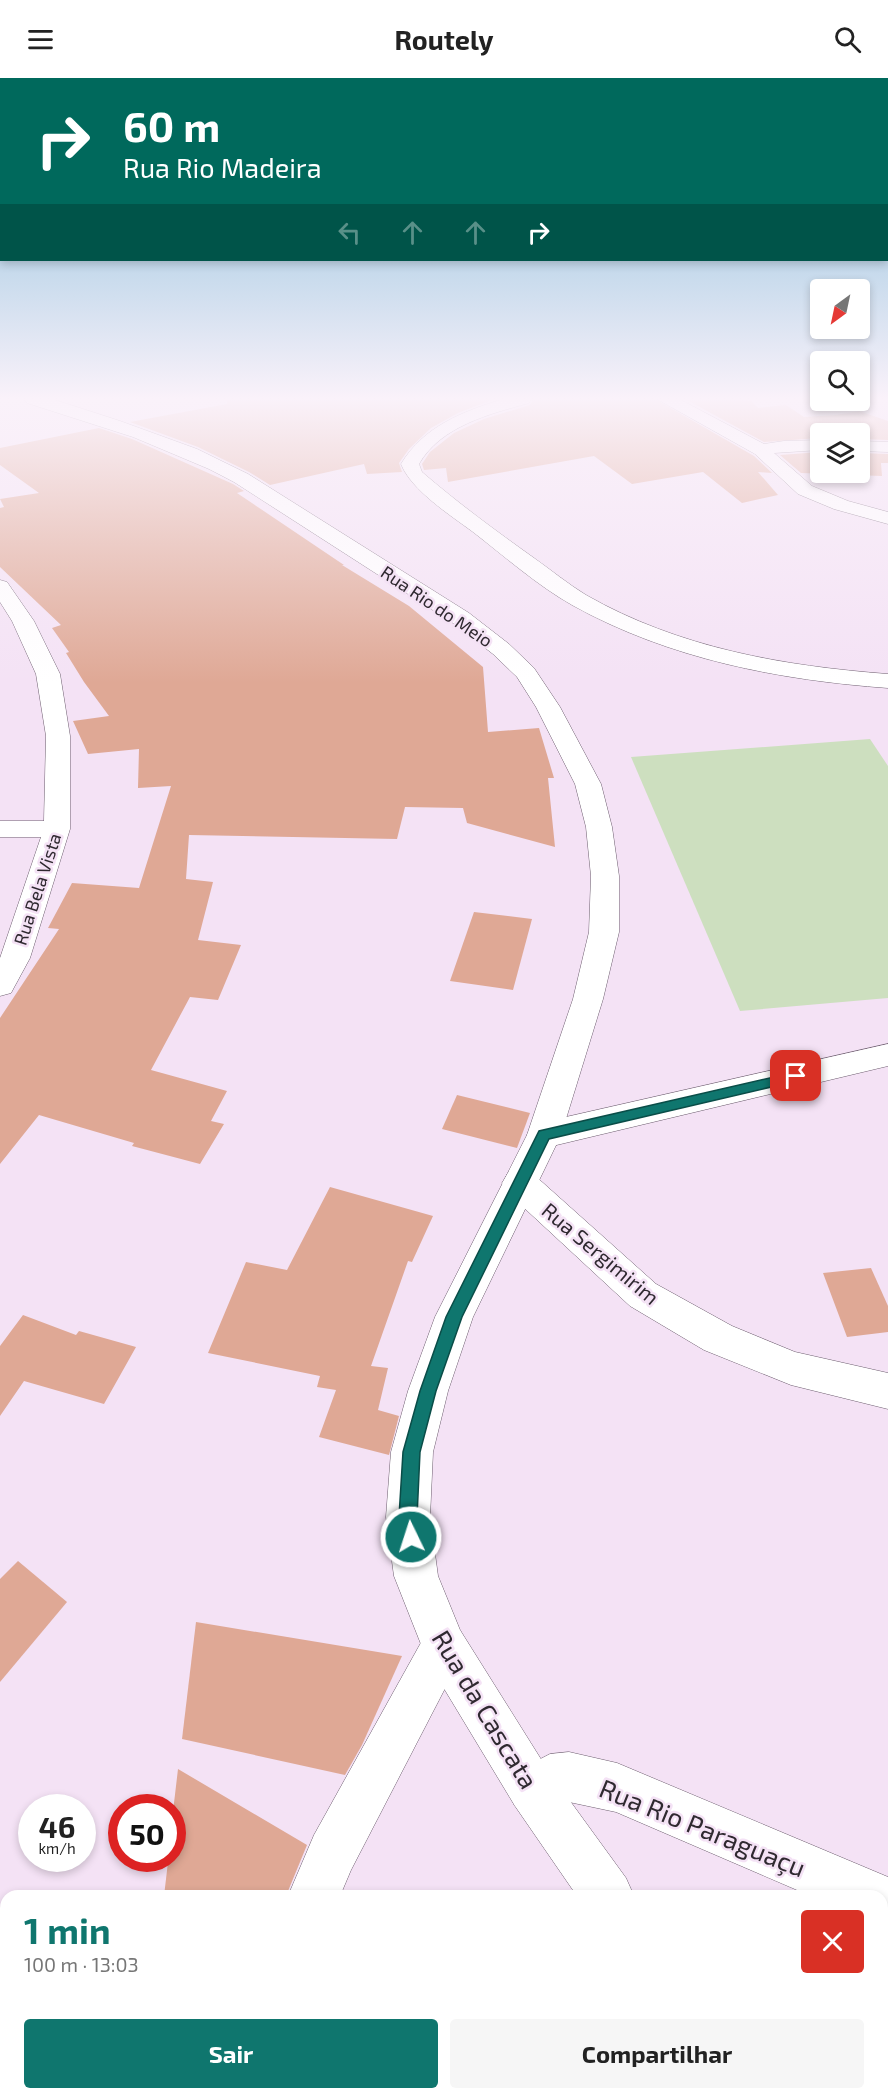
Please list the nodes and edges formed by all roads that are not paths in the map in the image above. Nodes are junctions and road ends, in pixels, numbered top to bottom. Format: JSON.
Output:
{"nodes":[{"id":1,"x":265,"y":493,"type":"edge"},
{"id":2,"x":438,"y":493,"type":"edge"},
{"id":3,"x":813,"y":493,"type":"edge"},
{"id":4,"x":888,"y":518,"type":"edge"},
{"id":5,"x":0,"y":586,"type":"edge"},
{"id":6,"x":888,"y":681,"type":"edge"},
{"id":7,"x":0,"y":829,"type":"edge"},
{"id":8,"x":57,"y":829,"type":"junction"},
{"id":9,"x":0,"y":986,"type":"edge"},
{"id":10,"x":888,"y":1055,"type":"edge"},
{"id":11,"x":544,"y":1135,"type":"junction"},
{"id":12,"x":520,"y":1182,"type":"junction"},
{"id":13,"x":888,"y":1391,"type":"edge"},
{"id":14,"x":444,"y":1646,"type":"junction"},
{"id":15,"x":532,"y":1789,"type":"junction"},
{"id":16,"x":317,"y":1890,"type":"edge"},
{"id":17,"x":604,"y":1890,"type":"edge"},
{"id":18,"x":858,"y":1890,"type":"edge"}],
"edges":[{"from":1,"to":11,"type":"street","name":"Rua Rio do Meio"},
{"from":2,"to":6,"type":"street"},
{"from":3,"to":4,"type":"street"},
{"from":5,"to":8,"type":"street","name":"Rua Bela Vista"},
{"from":7,"to":8,"type":"street"},
{"from":8,"to":9,"type":"street","name":"Rua Bela Vista"},
{"from":10,"to":11,"type":"street"},
{"from":11,"to":12,"type":"street","name":"Rua da Cascata"},
{"from":12,"to":13,"type":"street","name":"Rua Sergimirim"},
{"from":12,"to":14,"type":"street","name":"Rua da Cascata"},
{"from":14,"to":15,"type":"street","name":"Rua da Cascata"},
{"from":14,"to":16,"type":"street"},
{"from":15,"to":17,"type":"street","name":"Rua da Cascata"},
{"from":15,"to":18,"type":"street","name":"Rua Rio Paraguaçu"}]}
